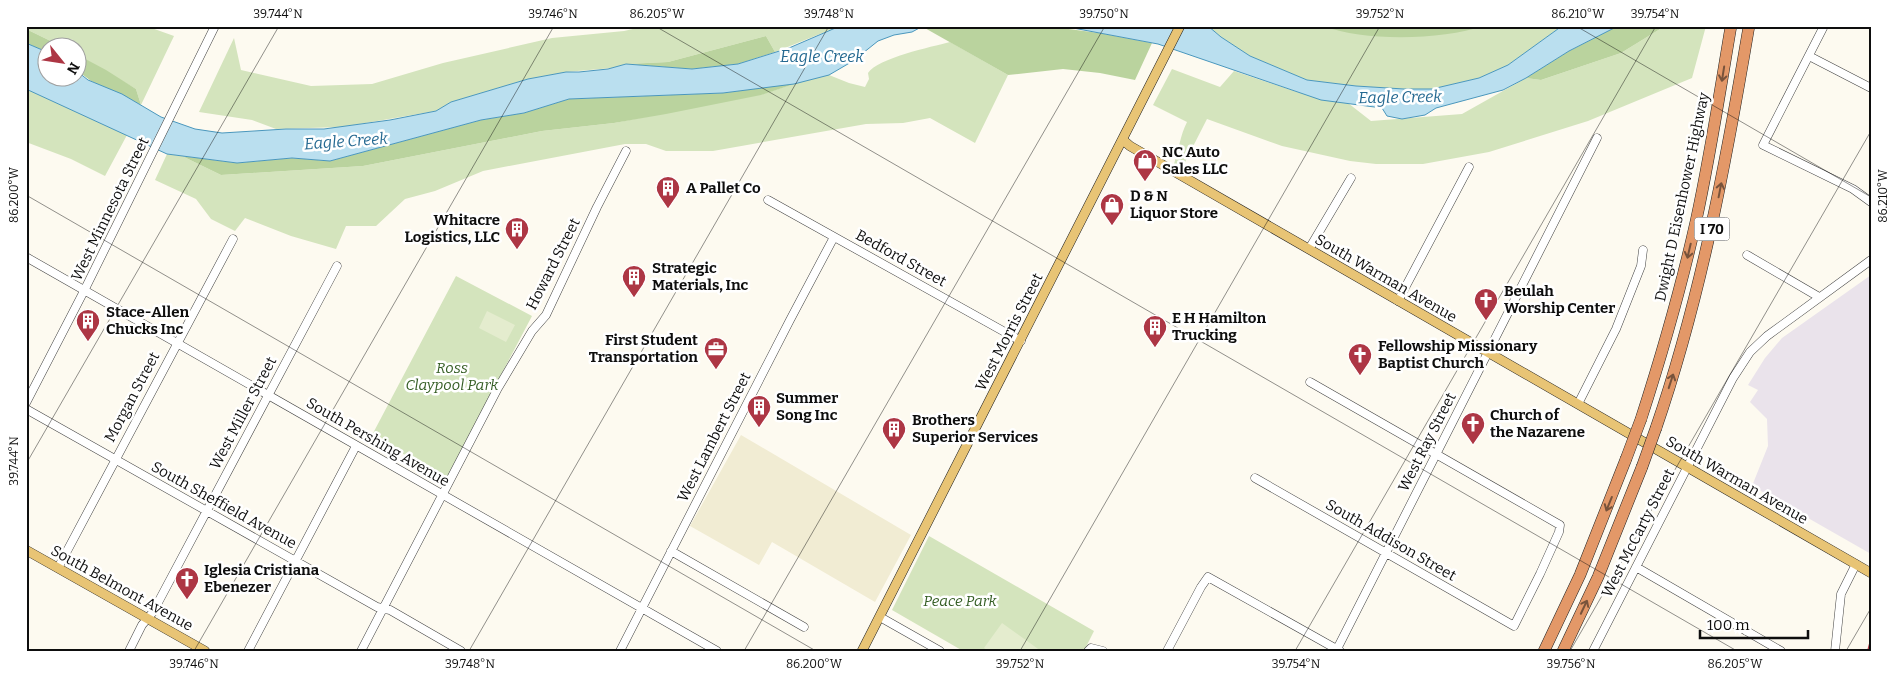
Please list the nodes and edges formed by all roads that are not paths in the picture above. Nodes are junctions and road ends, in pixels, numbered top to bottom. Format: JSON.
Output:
{"nodes":[{"id":1,"x":215,"y":26,"type":"edge"},
{"id":2,"x":1180,"y":26,"type":"edge"},
{"id":3,"x":1731,"y":26,"type":"edge"},
{"id":4,"x":1749,"y":26,"type":"edge"},
{"id":5,"x":1824,"y":26,"type":"edge"},
{"id":6,"x":1809,"y":56,"type":"junction"},
{"id":7,"x":1871,"y":88,"type":"edge"},
{"id":8,"x":1597,"y":138,"type":"dead end"},
{"id":9,"x":1123,"y":140,"type":"junction"},
{"id":10,"x":626,"y":151,"type":"dead end"},
{"id":11,"x":1469,"y":166,"type":"dead end"},
{"id":12,"x":1350,"y":178,"type":"dead end"},
{"id":13,"x":768,"y":200,"type":"dead end"},
{"id":14,"x":1871,"y":202,"type":"edge"},
{"id":15,"x":834,"y":237,"type":"junction"},
{"id":16,"x":233,"y":240,"type":"dead end"},
{"id":17,"x":1309,"y":249,"type":"junction"},
{"id":18,"x":1643,"y":250,"type":"dead end"},
{"id":19,"x":1747,"y":255,"type":"dead end"},
{"id":20,"x":26,"y":257,"type":"edge"},
{"id":21,"x":1871,"y":260,"type":"edge"},
{"id":22,"x":337,"y":266,"type":"dead end"},
{"id":23,"x":84,"y":291,"type":"junction"},
{"id":24,"x":1818,"y":297,"type":"junction"},
{"id":25,"x":1398,"y":301,"type":"junction"},
{"id":26,"x":1020,"y":340,"type":"junction"},
{"id":27,"x":176,"y":343,"type":"junction"},
{"id":28,"x":1488,"y":352,"type":"junction"},
{"id":29,"x":1310,"y":382,"type":"dead end"},
{"id":30,"x":268,"y":396,"type":"junction"},
{"id":31,"x":26,"y":402,"type":"edge"},
{"id":32,"x":1578,"y":404,"type":"junction"},
{"id":33,"x":26,"y":409,"type":"edge"},
{"id":34,"x":356,"y":446,"type":"junction"},
{"id":35,"x":1437,"y":453,"type":"junction"},
{"id":36,"x":115,"y":459,"type":"junction"},
{"id":37,"x":1687,"y":467,"type":"junction"},
{"id":38,"x":1255,"y":478,"type":"dead end"},
{"id":39,"x":443,"y":495,"type":"junction"},
{"id":40,"x":206,"y":511,"type":"junction"},
{"id":41,"x":26,"y":550,"type":"edge"},
{"id":42,"x":670,"y":552,"type":"junction"},
{"id":43,"x":1386,"y":552,"type":"junction"},
{"id":44,"x":295,"y":561,"type":"junction"},
{"id":45,"x":1856,"y":564,"type":"junction"},
{"id":46,"x":1636,"y":567,"type":"junction"},
{"id":47,"x":58,"y":568,"type":"junction"},
{"id":48,"x":1871,"y":572,"type":"edge"},
{"id":49,"x":642,"y":608,"type":"junction"},
{"id":50,"x":383,"y":609,"type":"junction"},
{"id":51,"x":880,"y":617,"type":"junction"},
{"id":52,"x":148,"y":618,"type":"junction"},
{"id":53,"x":804,"y":627,"type":"dead end"},
{"id":54,"x":1090,"y":649,"type":"edge"},
{"id":55,"x":1338,"y":650,"type":"edge"},
{"id":56,"x":128,"y":651,"type":"edge"},
{"id":57,"x":205,"y":651,"type":"edge"},
{"id":58,"x":248,"y":651,"type":"edge"},
{"id":59,"x":361,"y":651,"type":"edge"},
{"id":60,"x":461,"y":651,"type":"edge"},
{"id":61,"x":620,"y":651,"type":"edge"},
{"id":62,"x":718,"y":651,"type":"edge"},
{"id":63,"x":862,"y":651,"type":"edge"},
{"id":64,"x":940,"y":651,"type":"edge"},
{"id":65,"x":1103,"y":651,"type":"edge"},
{"id":66,"x":1167,"y":651,"type":"edge"},
{"id":67,"x":1544,"y":651,"type":"edge"},
{"id":68,"x":1563,"y":651,"type":"edge"},
{"id":69,"x":1593,"y":651,"type":"edge"},
{"id":70,"x":1781,"y":651,"type":"edge"},
{"id":71,"x":1835,"y":651,"type":"edge"}],
"edges":[{"from":1,"to":23,"type":"street","name":"West Minnesota Street"},
{"from":2,"to":9,"type":"main road","name":"West Morris Street"},
{"from":3,"to":67,"type":"highway","name":"Dwight D Eisenhower Highway","number":"I 70","one_way":true,"bridge":true},
{"from":68,"to":4,"type":"highway","number":"I 70","one_way":true,"bridge":true},
{"from":5,"to":6,"type":"street"},
{"from":6,"to":7,"type":"street"},
{"from":6,"to":14,"type":"street"},
{"from":8,"to":28,"type":"street","name":"West Ray Street"},
{"from":9,"to":17,"type":"main road","name":"South Warman Avenue"},
{"from":9,"to":26,"type":"main road","name":"West Morris Street"},
{"from":10,"to":39,"type":"street","name":"Howard Street"},
{"from":11,"to":25,"type":"street"},
{"from":12,"to":17,"type":"street"},
{"from":13,"to":15,"type":"street","name":"Bedford Street"},
{"from":15,"to":26,"type":"street","name":"Bedford Street"},
{"from":15,"to":42,"type":"street","name":"West Lambert Street"},
{"from":16,"to":27,"type":"street","name":"Morgan Street"},
{"from":17,"to":25,"type":"main road","name":"South Warman Avenue"},
{"from":18,"to":32,"type":"street"},
{"from":19,"to":24,"type":"street"},
{"from":20,"to":23,"type":"street","name":"South Pershing Avenue"},
{"from":21,"to":24,"type":"street","name":"West McCarty Street"},
{"from":22,"to":30,"type":"street","name":"West Miller Street"},
{"from":23,"to":27,"type":"street","name":"South Pershing Avenue"},
{"from":23,"to":31,"type":"street","name":"West Minnesota Street"},
{"from":24,"to":37,"type":"street","name":"West McCarty Street"},
{"from":25,"to":28,"type":"main road","name":"South Warman Avenue"},
{"from":26,"to":51,"type":"main road","name":"West Morris Street"},
{"from":27,"to":30,"type":"street","name":"South Pershing Avenue"},
{"from":27,"to":36,"type":"street","name":"Morgan Street"},
{"from":28,"to":32,"type":"main road","name":"South Warman Avenue"},
{"from":28,"to":35,"type":"street","name":"West Ray Street"},
{"from":29,"to":35,"type":"street"},
{"from":30,"to":34,"type":"street","name":"South Pershing Avenue"},
{"from":30,"to":40,"type":"street","name":"West Miller Street"},
{"from":32,"to":37,"type":"main road","name":"South Warman Avenue"},
{"from":33,"to":36,"type":"street","name":"South Sheffield Avenue"},
{"from":34,"to":39,"type":"street","name":"South Pershing Avenue"},
{"from":34,"to":44,"type":"street"},
{"from":35,"to":43,"type":"street","name":"West Ray Street"},
{"from":35,"to":43,"type":"street","name":"South Addison Street"},
{"from":36,"to":40,"type":"street","name":"South Sheffield Avenue"},
{"from":36,"to":47,"type":"street","name":"Morgan Street"},
{"from":37,"to":45,"type":"main road","name":"South Warman Avenue"},
{"from":37,"to":46,"type":"street","name":"West McCarty Street"},
{"from":38,"to":43,"type":"street","name":"South Addison Street"},
{"from":39,"to":49,"type":"street","name":"South Pershing Avenue"},
{"from":39,"to":50,"type":"street","name":"Howard Street"},
{"from":40,"to":44,"type":"street","name":"South Sheffield Avenue"},
{"from":40,"to":52,"type":"street","name":"West Miller Street"},
{"from":41,"to":47,"type":"main road","name":"South Belmont Avenue"},
{"from":42,"to":49,"type":"street","name":"West Lambert Street"},
{"from":42,"to":53,"type":"street"},
{"from":43,"to":55,"type":"street","name":"West Ray Street"},
{"from":44,"to":50,"type":"street","name":"South Sheffield Avenue"},
{"from":44,"to":58,"type":"street"},
{"from":45,"to":48,"type":"main road","name":"South Warman Avenue"},
{"from":45,"to":71,"type":"street"},
{"from":46,"to":69,"type":"street","name":"West McCarty Street"},
{"from":46,"to":70,"type":"street"},
{"from":47,"to":52,"type":"main road","name":"South Belmont Avenue"},
{"from":49,"to":61,"type":"street","name":"West Lambert Street"},
{"from":49,"to":62,"type":"street","name":"South Pershing Avenue"},
{"from":50,"to":59,"type":"street","name":"Howard Street"},
{"from":50,"to":60,"type":"street","name":"South Sheffield Avenue"},
{"from":51,"to":63,"type":"main road","name":"West Morris Street"},
{"from":51,"to":64,"type":"street"},
{"from":52,"to":56,"type":"street","name":"West Miller Street"},
{"from":52,"to":57,"type":"main road","name":"South Belmont Avenue"},
{"from":54,"to":65,"type":"street"},
{"from":55,"to":66,"type":"street"}]}
